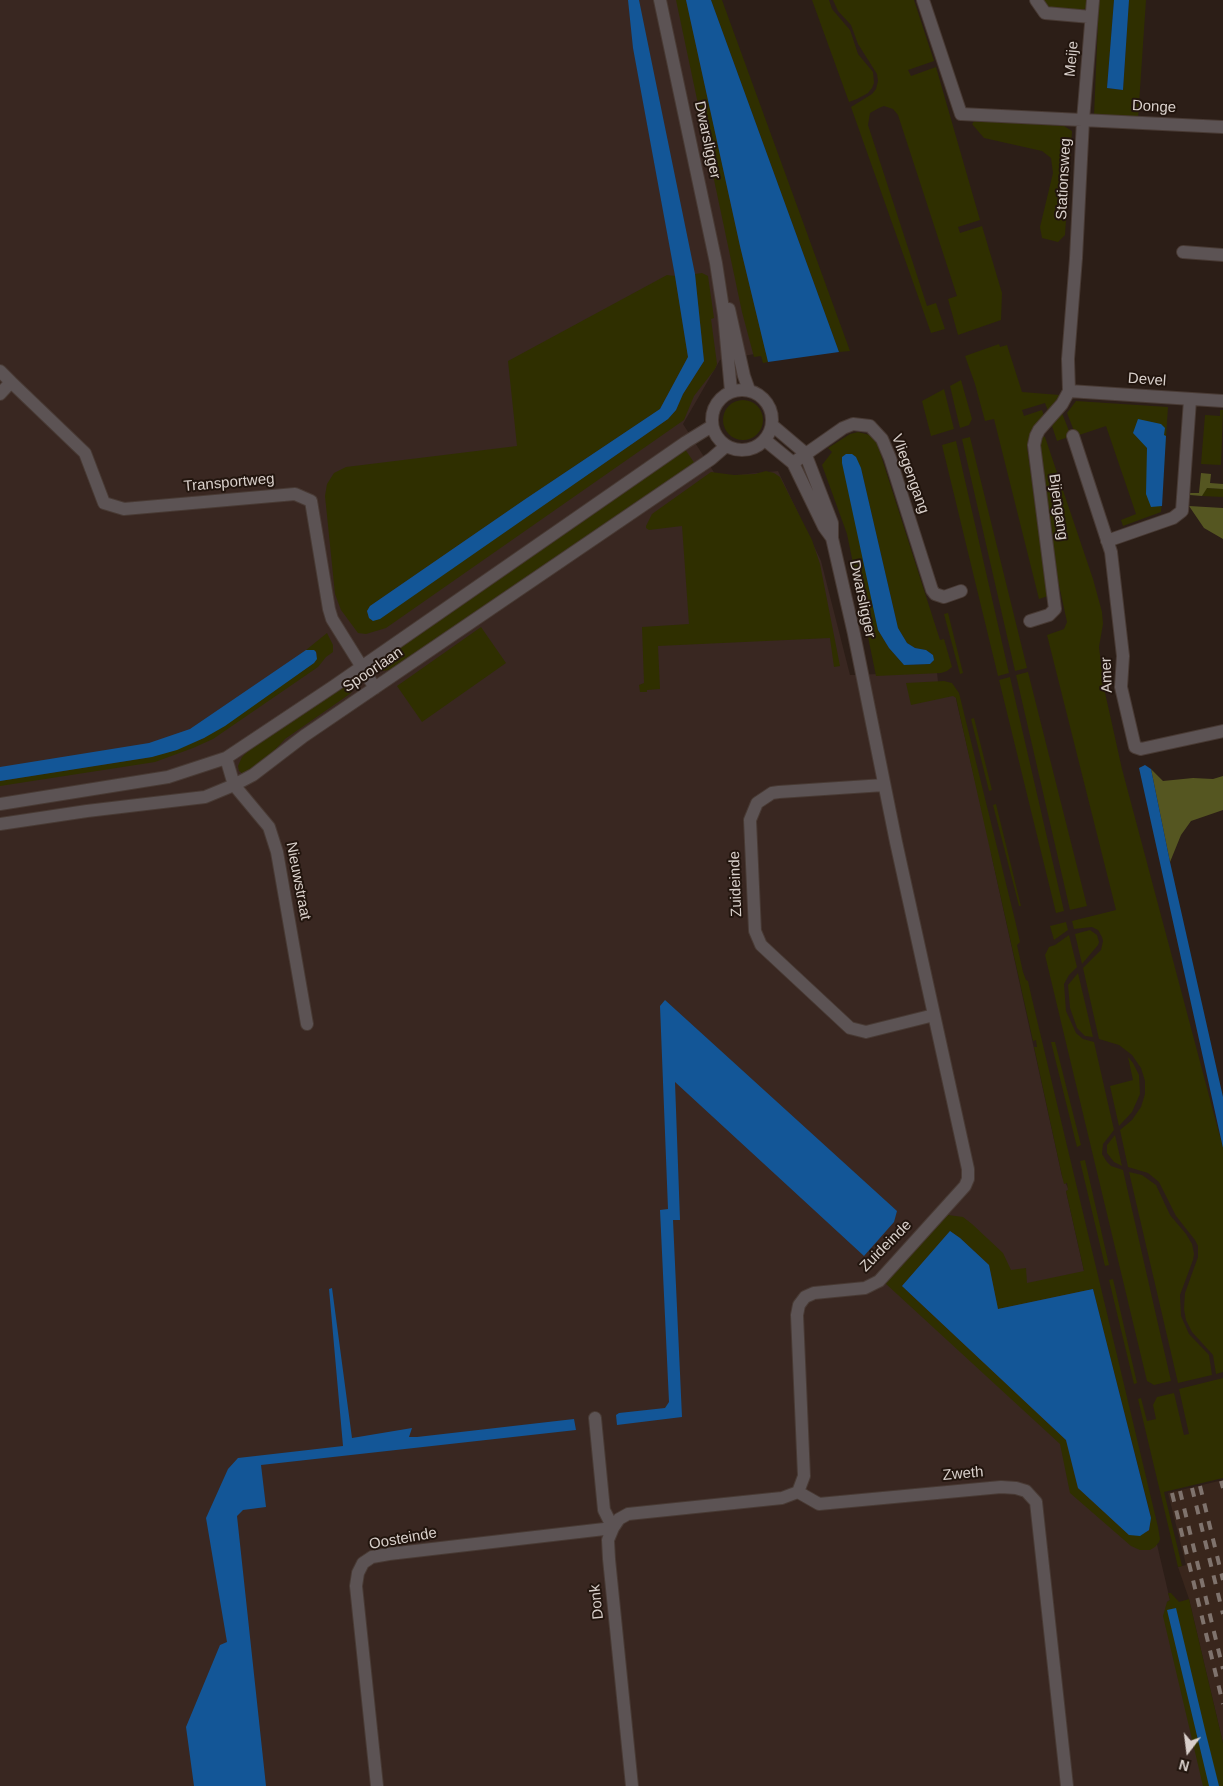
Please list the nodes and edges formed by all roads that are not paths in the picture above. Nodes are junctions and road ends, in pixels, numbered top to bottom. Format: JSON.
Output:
{"nodes":[{"id":1,"x":660,"y":0,"type":"edge"},
{"id":2,"x":923,"y":0,"type":"edge"},
{"id":3,"x":1036,"y":0,"type":"edge"},
{"id":4,"x":1092,"y":0,"type":"edge"},
{"id":5,"x":1091,"y":18,"type":"junction"},
{"id":6,"x":1083,"y":120,"type":"junction"},
{"id":7,"x":1223,"y":127,"type":"edge"},
{"id":8,"x":1183,"y":252,"type":"dead end"},
{"id":9,"x":1223,"y":255,"type":"edge"},
{"id":10,"x":720,"y":288,"type":"junction"},
{"id":11,"x":0,"y":371,"type":"edge"},
{"id":12,"x":11,"y":382,"type":"junction"},
{"id":13,"x":749,"y":390,"type":"junction"},
{"id":14,"x":1069,"y":391,"type":"junction"},
{"id":15,"x":731,"y":392,"type":"junction"},
{"id":16,"x":0,"y":394,"type":"edge"},
{"id":17,"x":1190,"y":400,"type":"junction"},
{"id":18,"x":1223,"y":401,"type":"edge"},
{"id":19,"x":712,"y":426,"type":"junction"},
{"id":20,"x":772,"y":426,"type":"junction"},
{"id":21,"x":1072,"y":436,"type":"dead end"},
{"id":22,"x":765,"y":440,"type":"junction"},
{"id":23,"x":726,"y":446,"type":"junction"},
{"id":24,"x":805,"y":453,"type":"junction"},
{"id":25,"x":793,"y":463,"type":"junction"},
{"id":26,"x":832,"y":538,"type":"junction"},
{"id":27,"x":1107,"y":541,"type":"junction"},
{"id":28,"x":961,"y":591,"type":"dead end"},
{"id":29,"x":1030,"y":621,"type":"dead end"},
{"id":30,"x":362,"y":666,"type":"junction"},
{"id":31,"x":860,"y":668,"type":"joint"},
{"id":32,"x":375,"y":688,"type":"junction"},
{"id":33,"x":1223,"y":731,"type":"edge"},
{"id":34,"x":226,"y":758,"type":"junction"},
{"id":35,"x":234,"y":785,"type":"junction"},
{"id":36,"x":884,"y":785,"type":"junction"},
{"id":37,"x":0,"y":804,"type":"edge"},
{"id":38,"x":0,"y":824,"type":"edge"},
{"id":39,"x":934,"y":1015,"type":"junction"},
{"id":40,"x":307,"y":1024,"type":"dead end"},
{"id":41,"x":595,"y":1418,"type":"dead end"},
{"id":42,"x":798,"y":1492,"type":"junction"},
{"id":43,"x":613,"y":1528,"type":"junction"},
{"id":44,"x":377,"y":1786,"type":"edge"},
{"id":45,"x":632,"y":1786,"type":"edge"},
{"id":46,"x":1067,"y":1786,"type":"edge"}],
"edges":[{"from":1,"to":10,"type":"street","name":"Dwarsligger"},
{"from":2,"to":6,"type":"street","name":"Stationsweg"},
{"from":3,"to":5,"type":"street"},
{"from":4,"to":5,"type":"street","name":"Meije"},
{"from":5,"to":6,"type":"street","name":"Meije"},
{"from":6,"to":7,"type":"street","name":"Donge"},
{"from":6,"to":14,"type":"street","name":"Stationsweg"},
{"from":8,"to":9,"type":"street"},
{"from":10,"to":13,"type":"street","name":"Dwarsligger"},
{"from":10,"to":15,"type":"street","name":"Dwarsligger"},
{"from":11,"to":12,"type":"street"},
{"from":12,"to":16,"type":"street"},
{"from":12,"to":30,"type":"street","name":"Transportweg"},
{"from":13,"to":15,"type":"street"},
{"from":13,"to":20,"type":"street"},
{"from":14,"to":17,"type":"street","name":"Devel"},
{"from":14,"to":29,"type":"street","name":"Bijengang"},
{"from":15,"to":19,"type":"street"},
{"from":17,"to":18,"type":"street","name":"Devel"},
{"from":17,"to":27,"type":"street"},
{"from":19,"to":23,"type":"street"},
{"from":19,"to":30,"type":"street","name":"Spoorlaan"},
{"from":20,"to":22,"type":"street"},
{"from":20,"to":24,"type":"street","name":"Dwarsligger"},
{"from":21,"to":27,"type":"street","name":"Amer"},
{"from":22,"to":23,"type":"street"},
{"from":22,"to":25,"type":"street","name":"Dwarsligger"},
{"from":23,"to":32,"type":"street","name":"Spoorlaan"},
{"from":24,"to":25,"type":"street","name":"Vliegengang"},
{"from":24,"to":26,"type":"street","name":"Dwarsligger"},
{"from":24,"to":28,"type":"street","name":"Vliegengang"},
{"from":25,"to":26,"type":"street","name":"Dwarsligger"},
{"from":26,"to":31,"type":"street","name":"Dwarsligger"},
{"from":27,"to":33,"type":"street","name":"Amer"},
{"from":30,"to":32,"type":"street","name":"Transportweg"},
{"from":30,"to":34,"type":"street","name":"Spoorlaan"},
{"from":31,"to":36,"type":"street","name":"Zuideinde"},
{"from":32,"to":35,"type":"street","name":"Spoorlaan"},
{"from":34,"to":35,"type":"street","name":"Nieuwstraat"},
{"from":34,"to":37,"type":"street","name":"Spoorlaan"},
{"from":35,"to":38,"type":"street","name":"Spoorlaan"},
{"from":35,"to":40,"type":"street","name":"Nieuwstraat"},
{"from":36,"to":39,"type":"street","name":"Zuideinde"},
{"from":36,"to":39,"type":"street","name":"Zuideinde"},
{"from":39,"to":42,"type":"street","name":"Zuideinde"},
{"from":41,"to":43,"type":"street"},
{"from":42,"to":43,"type":"street"},
{"from":42,"to":46,"type":"street","name":"Zweth"},
{"from":43,"to":44,"type":"street","name":"Oosteinde"},
{"from":43,"to":45,"type":"street","name":"Donk"}]}
